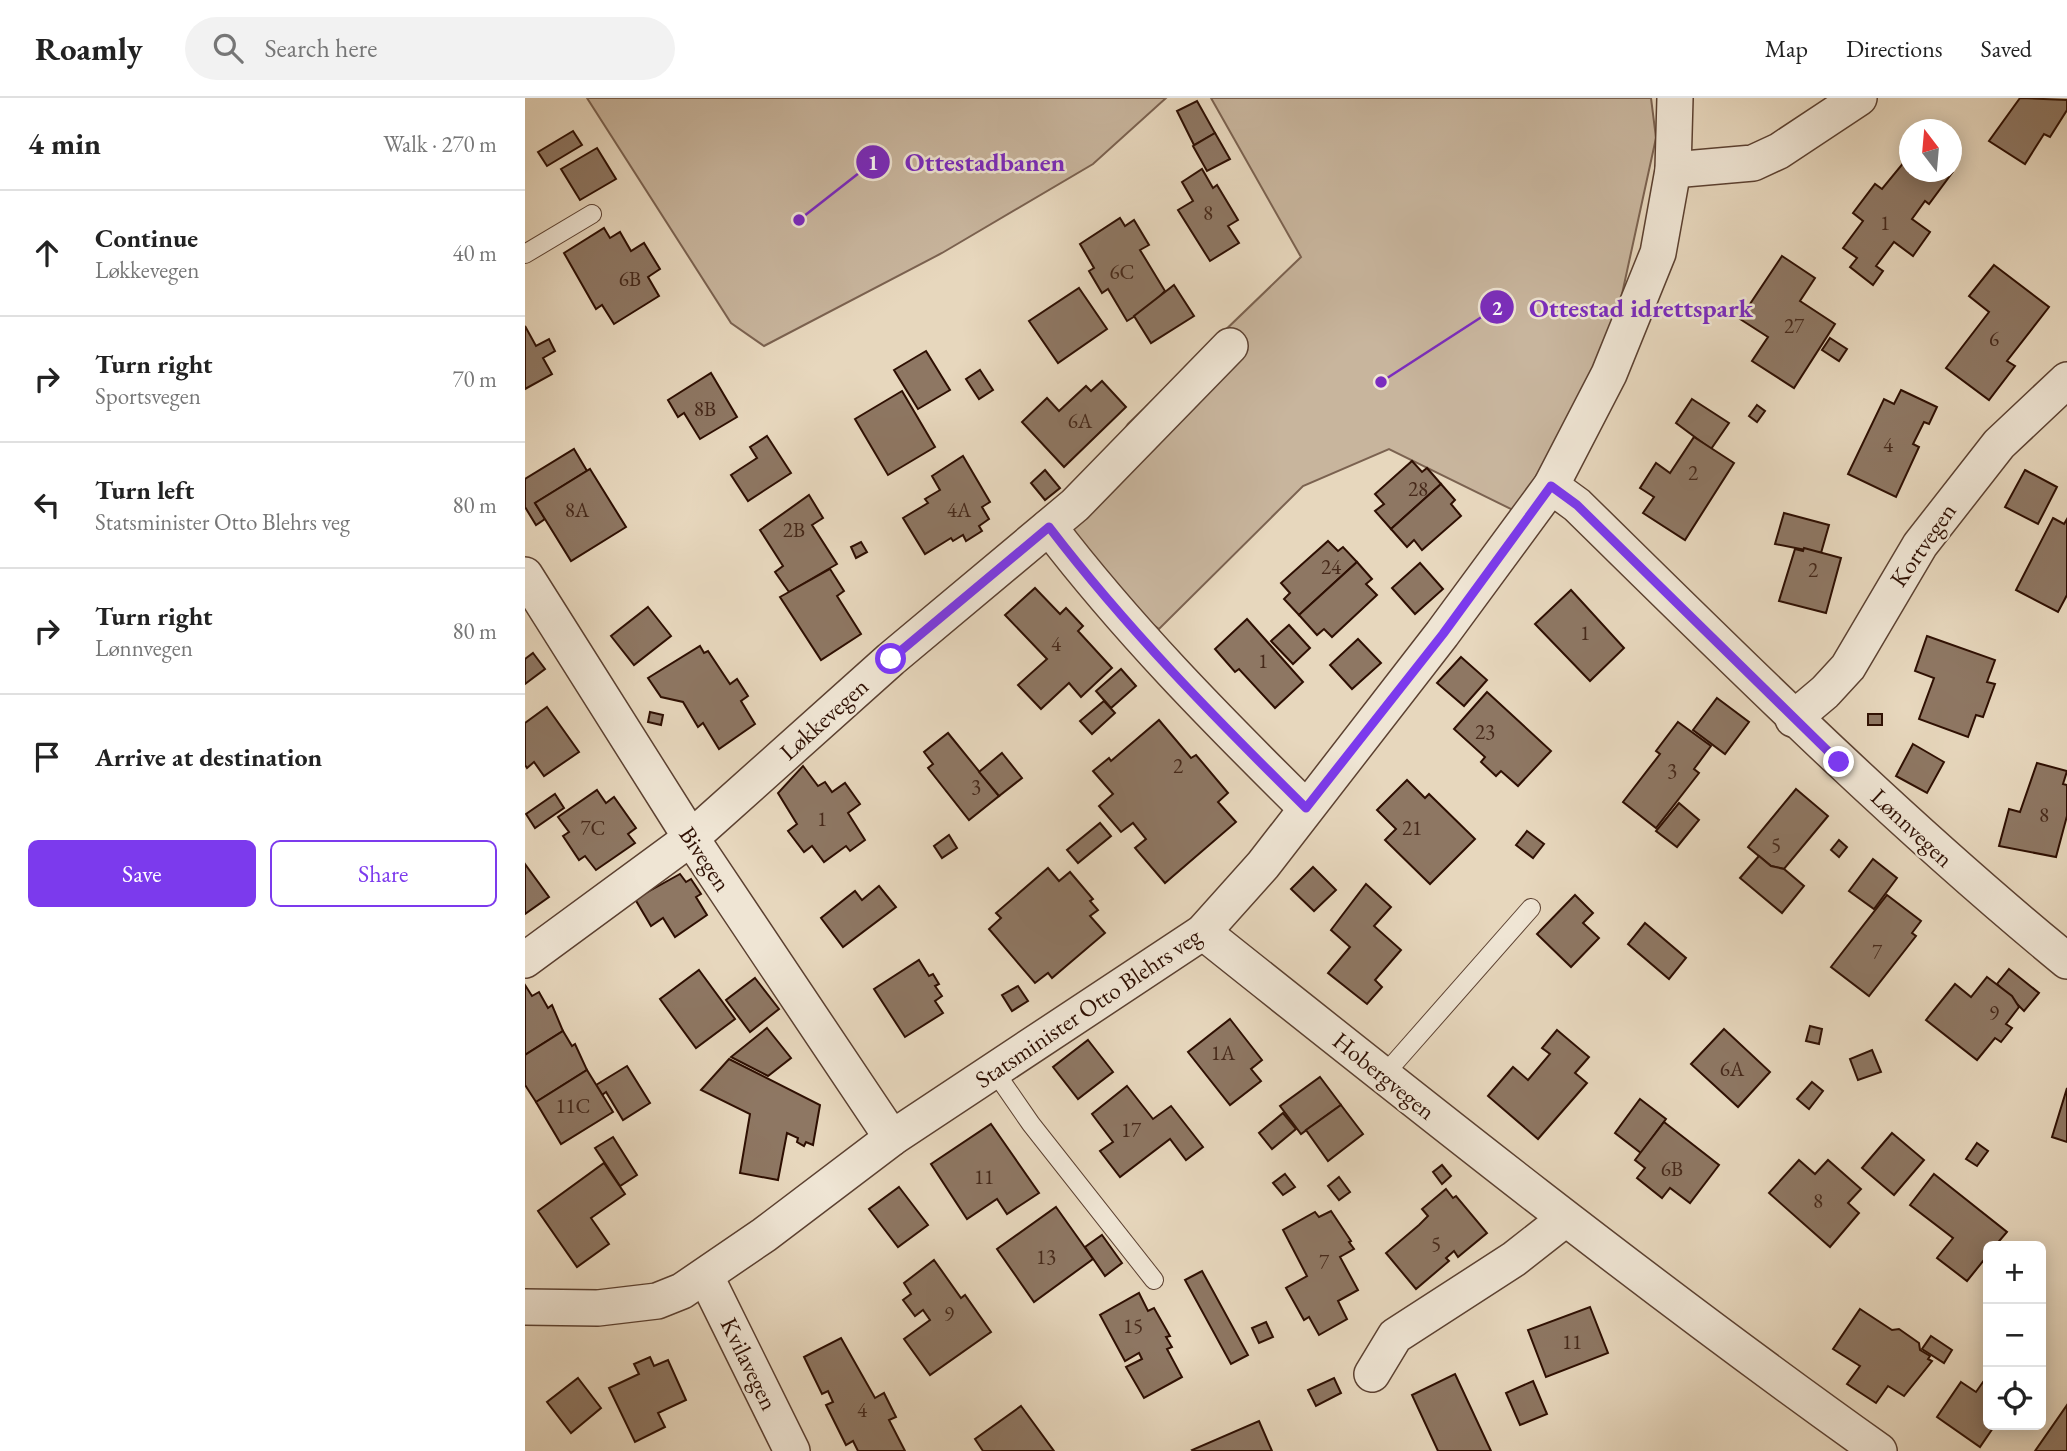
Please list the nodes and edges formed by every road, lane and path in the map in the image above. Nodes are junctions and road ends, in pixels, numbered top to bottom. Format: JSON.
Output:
{"nodes":[{"id":1,"x":1675,"y":98,"type":"edge"},
{"id":2,"x":1859,"y":98,"type":"edge"},
{"id":3,"x":1673,"y":170,"type":"junction"},
{"id":4,"x":592,"y":214,"type":"dead end"},
{"id":5,"x":525,"y":254,"type":"edge"},
{"id":6,"x":1230,"y":346,"type":"dead end"},
{"id":7,"x":2061,"y":396,"type":"edge"},
{"id":8,"x":1551,"y":486,"type":"junction"},
{"id":9,"x":1049,"y":527,"type":"junction"},
{"id":10,"x":525,"y":575,"type":"edge"},
{"id":11,"x":1793,"y":719,"type":"junction"},
{"id":12,"x":1306,"y":808,"type":"junction"},
{"id":13,"x":691,"y":838,"type":"junction"},
{"id":14,"x":1531,"y":908,"type":"dead end"},
{"id":15,"x":1203,"y":932,"type":"junction"},
{"id":16,"x":525,"y":960,"type":"edge"},
{"id":17,"x":2067,"y":961,"type":"edge"},
{"id":18,"x":995,"y":1072,"type":"junction"},
{"id":19,"x":1383,"y":1076,"type":"junction"},
{"id":20,"x":892,"y":1138,"type":"junction"},
{"id":21,"x":1565,"y":1220,"type":"junction"},
{"id":22,"x":706,"y":1277,"type":"junction"},
{"id":23,"x":1154,"y":1280,"type":"dead end"},
{"id":24,"x":525,"y":1307,"type":"edge"},
{"id":25,"x":1372,"y":1374,"type":"dead end"},
{"id":26,"x":792,"y":1451,"type":"edge"},
{"id":27,"x":1879,"y":1451,"type":"edge"}],
"edges":[{"from":1,"to":3,"type":"street","name":"Statsminister Otto Blehrs veg"},
{"from":2,"to":3,"type":"street"},
{"from":3,"to":8,"type":"street","name":"Statsminister Otto Blehrs veg"},
{"from":4,"to":5,"type":"lane"},
{"from":6,"to":9,"type":"street","name":"Løkkevegen"},
{"from":7,"to":11,"type":"street","name":"Kortvegen"},
{"from":8,"to":11,"type":"street","name":"Lønnvegen"},
{"from":8,"to":12,"type":"street","name":"Statsminister Otto Blehrs veg"},
{"from":9,"to":12,"type":"street"},
{"from":9,"to":13,"type":"street","name":"Løkkevegen"},
{"from":10,"to":13,"type":"street","name":"Bivegen"},
{"from":11,"to":17,"type":"street","name":"Lønnvegen"},
{"from":12,"to":15,"type":"street","name":"Statsminister Otto Blehrs veg"},
{"from":13,"to":16,"type":"street","name":"Løkkevegen"},
{"from":13,"to":20,"type":"street","name":"Bivegen"},
{"from":14,"to":19,"type":"lane"},
{"from":15,"to":18,"type":"street","name":"Statsminister Otto Blehrs veg"},
{"from":15,"to":19,"type":"street","name":"Hobergvegen"},
{"from":18,"to":20,"type":"street","name":"Statsminister Otto Blehrs veg"},
{"from":18,"to":23,"type":"lane"},
{"from":19,"to":21,"type":"street","name":"Hobergvegen"},
{"from":20,"to":22,"type":"street","name":"Statsminister Otto Blehrs veg"},
{"from":21,"to":25,"type":"street"},
{"from":21,"to":27,"type":"street","name":"Hobergvegen"},
{"from":22,"to":24,"type":"street","name":"Statsminister Otto Blehrs veg"},
{"from":22,"to":26,"type":"street","name":"Kvilavegen"}]}
